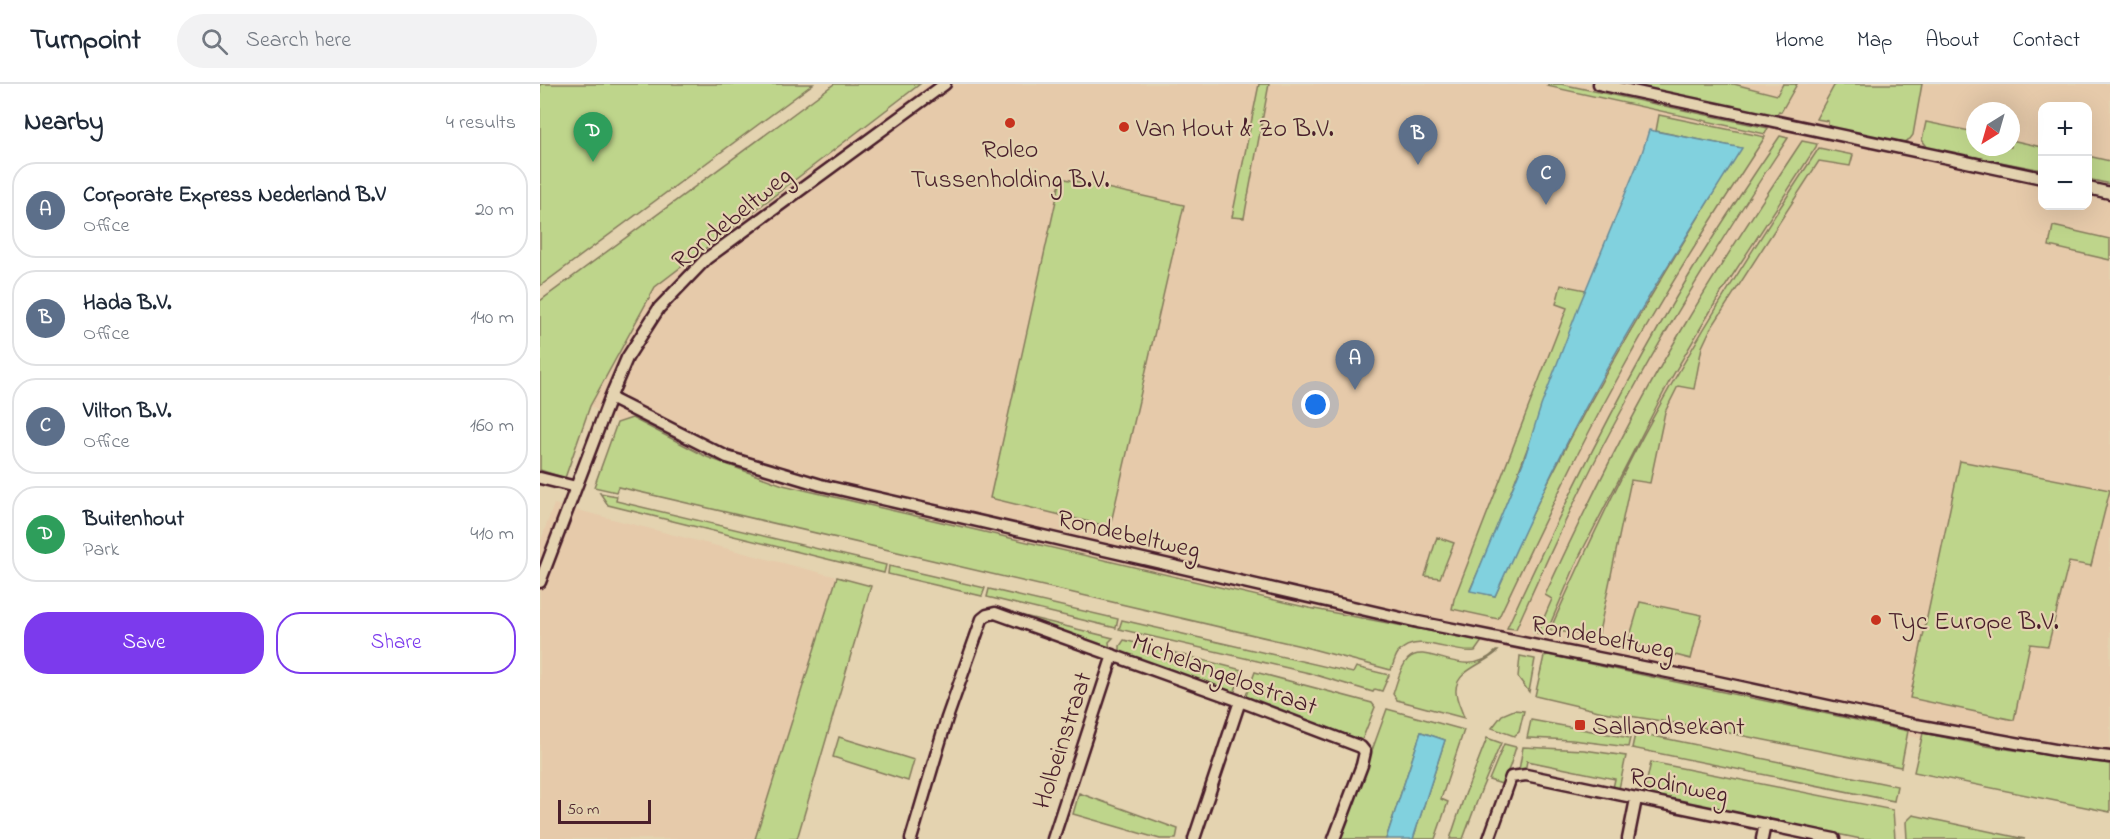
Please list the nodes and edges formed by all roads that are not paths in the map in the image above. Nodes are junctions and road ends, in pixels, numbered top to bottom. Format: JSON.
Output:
{"nodes":[{"id":1,"x":945,"y":84,"type":"edge"},
{"id":2,"x":1599,"y":84,"type":"edge"},
{"id":3,"x":2038,"y":177,"type":"edge"},
{"id":4,"x":2092,"y":189,"type":"edge"},
{"id":5,"x":2110,"y":192,"type":"edge"},
{"id":6,"x":610,"y":398,"type":"junction"},
{"id":7,"x":540,"y":478,"type":"edge"},
{"id":8,"x":576,"y":487,"type":"junction"},
{"id":9,"x":540,"y":582,"type":"edge"},
{"id":10,"x":1113,"y":655,"type":"junction"},
{"id":11,"x":1240,"y":701,"type":"junction"},
{"id":12,"x":2110,"y":757,"type":"edge"},
{"id":13,"x":1636,"y":799,"type":"junction"},
{"id":14,"x":1765,"y":824,"type":"junction"},
{"id":15,"x":911,"y":839,"type":"edge"},
{"id":16,"x":1053,"y":839,"type":"edge"},
{"id":17,"x":1194,"y":839,"type":"edge"},
{"id":18,"x":1334,"y":839,"type":"edge"},
{"id":19,"x":1489,"y":839,"type":"edge"},
{"id":20,"x":1628,"y":839,"type":"edge"},
{"id":21,"x":1762,"y":839,"type":"edge"},
{"id":22,"x":1834,"y":839,"type":"edge"}],
"edges":[{"from":1,"to":6,"type":"street","name":"Rondebeltweg"},
{"from":2,"to":3,"type":"street"},
{"from":4,"to":5,"type":"street"},
{"from":6,"to":8,"type":"street"},
{"from":6,"to":12,"type":"street","name":"Rondebeltweg"},
{"from":7,"to":8,"type":"street"},
{"from":8,"to":9,"type":"street"},
{"from":10,"to":11,"type":"street","name":"Michelangelostraat"},
{"from":10,"to":15,"type":"street","name":"Michelangelostraat"},
{"from":10,"to":16,"type":"street","name":"Holbeinstraat"},
{"from":11,"to":17,"type":"street"},
{"from":11,"to":18,"type":"street","name":"Michelangelostraat"},
{"from":13,"to":14,"type":"street","name":"Rodinweg"},
{"from":13,"to":19,"type":"street","name":"Rodinweg"},
{"from":13,"to":20,"type":"street"},
{"from":14,"to":21,"type":"street"},
{"from":14,"to":22,"type":"street","name":"Rodinweg"}]}
